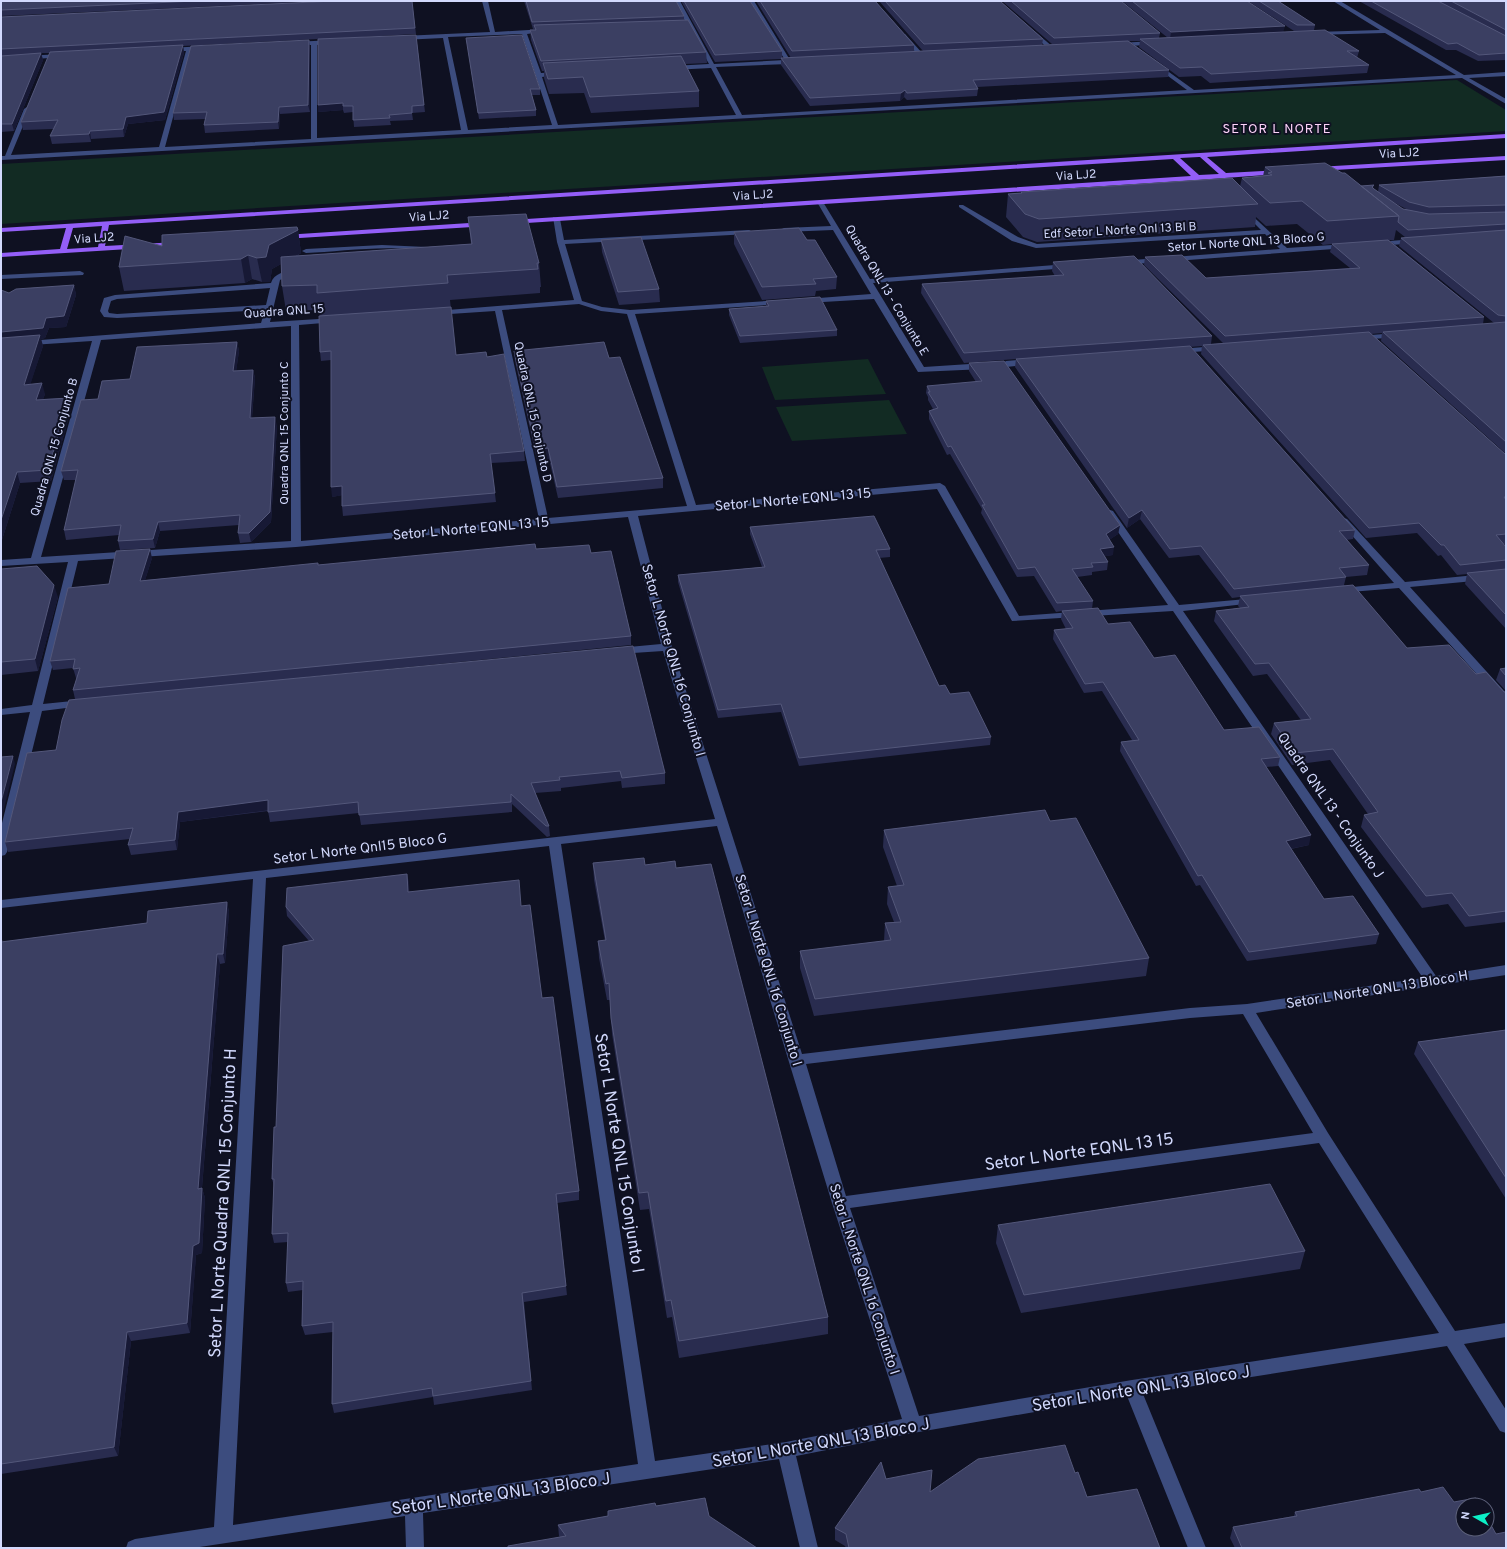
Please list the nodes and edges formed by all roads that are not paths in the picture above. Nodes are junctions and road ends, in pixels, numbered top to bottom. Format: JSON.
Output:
{"nodes":[{"id":1,"x":485,"y":1,"type":"edge"},
{"id":2,"x":677,"y":1,"type":"edge"},
{"id":3,"x":751,"y":1,"type":"edge"},
{"id":4,"x":1336,"y":1,"type":"edge"},
{"id":5,"x":682,"y":26,"type":"edge"},
{"id":6,"x":690,"y":26,"type":"junction"},
{"id":7,"x":1027,"y":27,"type":"edge"},
{"id":8,"x":555,"y":31,"type":"edge"},
{"id":9,"x":900,"y":31,"type":"edge"},
{"id":10,"x":1386,"y":31,"type":"junction"},
{"id":11,"x":524,"y":32,"type":"junction"},
{"id":12,"x":494,"y":34,"type":"junction"},
{"id":13,"x":1309,"y":35,"type":"edge"},
{"id":14,"x":445,"y":36,"type":"junction"},
{"id":15,"x":399,"y":39,"type":"edge"},
{"id":16,"x":337,"y":42,"type":"edge"},
{"id":17,"x":1160,"y":42,"type":"edge"},
{"id":18,"x":314,"y":43,"type":"junction"},
{"id":19,"x":290,"y":44,"type":"edge"},
{"id":20,"x":1129,"y":44,"type":"junction"},
{"id":21,"x":1113,"y":45,"type":"edge"},
{"id":22,"x":212,"y":48,"type":"edge"},
{"id":23,"x":1051,"y":48,"type":"junction"},
{"id":24,"x":1058,"y":48,"type":"edge"},
{"id":25,"x":189,"y":49,"type":"junction"},
{"id":26,"x":1043,"y":49,"type":"edge"},
{"id":27,"x":165,"y":50,"type":"edge"},
{"id":28,"x":1140,"y":53,"type":"edge"},
{"id":29,"x":71,"y":55,"type":"edge"},
{"id":30,"x":913,"y":55,"type":"edge"},
{"id":31,"x":921,"y":55,"type":"junction"},
{"id":32,"x":929,"y":55,"type":"edge"},
{"id":33,"x":49,"y":56,"type":"junction"},
{"id":34,"x":1,"y":59,"type":"edge"},
{"id":35,"x":804,"y":61,"type":"edge"},
{"id":36,"x":789,"y":62,"type":"junction"},
{"id":37,"x":1152,"y":62,"type":"edge"},
{"id":38,"x":46,"y":64,"type":"edge"},
{"id":39,"x":713,"y":66,"type":"junction"},
{"id":40,"x":666,"y":69,"type":"edge"},
{"id":41,"x":570,"y":74,"type":"edge"},
{"id":42,"x":1506,"y":74,"type":"edge"},
{"id":43,"x":538,"y":75,"type":"junction"},
{"id":44,"x":1463,"y":77,"type":"junction"},
{"id":45,"x":1193,"y":92,"type":"junction"},
{"id":46,"x":31,"y":100,"type":"edge"},
{"id":47,"x":1506,"y":102,"type":"edge"},
{"id":48,"x":741,"y":118,"type":"junction"},
{"id":49,"x":556,"y":128,"type":"junction"},
{"id":50,"x":465,"y":133,"type":"junction"},
{"id":51,"x":1506,"y":136,"type":"edge"},
{"id":52,"x":314,"y":141,"type":"junction"},
{"id":53,"x":161,"y":150,"type":"junction"},
{"id":54,"x":1202,"y":156,"type":"junction"},
{"id":55,"x":4,"y":158,"type":"edge"},
{"id":56,"x":1176,"y":158,"type":"junction"},
{"id":57,"x":1506,"y":158,"type":"edge"},
{"id":58,"x":1309,"y":170,"type":"edge"},
{"id":59,"x":1286,"y":171,"type":"edge"},
{"id":60,"x":1225,"y":176,"type":"junction"},
{"id":61,"x":1209,"y":177,"type":"junction"},
{"id":62,"x":1198,"y":178,"type":"junction"},
{"id":63,"x":1215,"y":183,"type":"edge"},
{"id":64,"x":820,"y":202,"type":"junction"},
{"id":65,"x":1238,"y":204,"type":"edge"},
{"id":66,"x":961,"y":206,"type":"dead end"},
{"id":67,"x":556,"y":219,"type":"junction"},
{"id":68,"x":106,"y":223,"type":"junction"},
{"id":69,"x":70,"y":226,"type":"junction"},
{"id":70,"x":836,"y":228,"type":"junction"},
{"id":71,"x":1,"y":230,"type":"edge"},
{"id":72,"x":773,"y":231,"type":"edge"},
{"id":73,"x":757,"y":232,"type":"edge"},
{"id":74,"x":1266,"y":232,"type":"junction"},
{"id":75,"x":276,"y":237,"type":"edge"},
{"id":76,"x":1396,"y":237,"type":"dead end"},
{"id":77,"x":1420,"y":241,"type":"edge"},
{"id":78,"x":561,"y":242,"type":"junction"},
{"id":79,"x":1196,"y":242,"type":"junction"},
{"id":80,"x":1404,"y":242,"type":"junction"},
{"id":81,"x":189,"y":243,"type":"edge"},
{"id":82,"x":1388,"y":243,"type":"junction"},
{"id":83,"x":1372,"y":244,"type":"edge"},
{"id":84,"x":1356,"y":246,"type":"edge"},
{"id":85,"x":101,"y":248,"type":"junction"},
{"id":86,"x":63,"y":251,"type":"junction"},
{"id":87,"x":306,"y":251,"type":"dead end"},
{"id":88,"x":1286,"y":251,"type":"junction"},
{"id":89,"x":1400,"y":253,"type":"edge"},
{"id":90,"x":1,"y":255,"type":"edge"},
{"id":91,"x":1210,"y":256,"type":"junction"},
{"id":92,"x":426,"y":259,"type":"edge"},
{"id":93,"x":1135,"y":262,"type":"junction"},
{"id":94,"x":1112,"y":263,"type":"edge"},
{"id":95,"x":1080,"y":265,"type":"edge"},
{"id":96,"x":13,"y":267,"type":"dead end"},
{"id":97,"x":1146,"y":272,"type":"edge"},
{"id":98,"x":80,"y":273,"type":"dead end"},
{"id":99,"x":302,"y":273,"type":"edge"},
{"id":100,"x":5,"y":277,"type":"edge"},
{"id":101,"x":868,"y":281,"type":"junction"},
{"id":102,"x":275,"y":285,"type":"junction"},
{"id":103,"x":877,"y":296,"type":"junction"},
{"id":104,"x":579,"y":302,"type":"junction"},
{"id":105,"x":270,"y":307,"type":"junction"},
{"id":106,"x":498,"y":308,"type":"junction"},
{"id":107,"x":630,"y":312,"type":"junction"},
{"id":108,"x":428,"y":313,"type":"edge"},
{"id":109,"x":342,"y":319,"type":"edge"},
{"id":110,"x":295,"y":323,"type":"junction"},
{"id":111,"x":265,"y":325,"type":"junction"},
{"id":112,"x":1408,"y":334,"type":"edge"},
{"id":113,"x":1209,"y":337,"type":"edge"},
{"id":114,"x":1369,"y":337,"type":"junction"},
{"id":115,"x":1345,"y":338,"type":"edge"},
{"id":116,"x":97,"y":339,"type":"junction"},
{"id":117,"x":1,"y":345,"type":"edge"},
{"id":118,"x":1380,"y":347,"type":"edge"},
{"id":119,"x":1191,"y":350,"type":"junction"},
{"id":120,"x":1168,"y":352,"type":"edge"},
{"id":121,"x":1037,"y":362,"type":"edge"},
{"id":122,"x":1202,"y":362,"type":"edge"},
{"id":123,"x":1105,"y":505,"type":"edge"},
{"id":124,"x":692,"y":508,"type":"junction"},
{"id":125,"x":632,"y":513,"type":"junction"},
{"id":126,"x":1338,"y":515,"type":"edge"},
{"id":127,"x":544,"y":521,"type":"junction"},
{"id":128,"x":296,"y":544,"type":"junction"},
{"id":129,"x":73,"y":560,"type":"junction"},
{"id":130,"x":35,"y":561,"type":"junction"},
{"id":131,"x":1,"y":563,"type":"edge"},
{"id":132,"x":1506,"y":575,"type":"edge"},
{"id":133,"x":1401,"y":585,"type":"junction"},
{"id":134,"x":1331,"y":592,"type":"edge"},
{"id":135,"x":1262,"y":600,"type":"edge"},
{"id":136,"x":1177,"y":608,"type":"junction"},
{"id":137,"x":667,"y":647,"type":"junction"},
{"id":138,"x":604,"y":653,"type":"edge"},
{"id":139,"x":1506,"y":700,"type":"edge"},
{"id":140,"x":92,"y":702,"type":"edge"},
{"id":141,"x":37,"y":708,"type":"junction"},
{"id":142,"x":1,"y":712,"type":"edge"},
{"id":143,"x":722,"y":822,"type":"junction"},
{"id":144,"x":554,"y":840,"type":"junction"},
{"id":145,"x":1,"y":852,"type":"edge"},
{"id":146,"x":260,"y":874,"type":"junction"},
{"id":147,"x":1,"y":904,"type":"edge"},
{"id":148,"x":1506,"y":970,"type":"edge"},
{"id":149,"x":1432,"y":980,"type":"junction"},
{"id":150,"x":1247,"y":1008,"type":"junction"},
{"id":151,"x":797,"y":1060,"type":"junction"},
{"id":152,"x":1323,"y":1137,"type":"junction"},
{"id":153,"x":840,"y":1203,"type":"junction"},
{"id":154,"x":1506,"y":1330,"type":"edge"},
{"id":155,"x":1451,"y":1339,"type":"junction"},
{"id":156,"x":1132,"y":1388,"type":"junction"},
{"id":157,"x":913,"y":1425,"type":"junction"},
{"id":158,"x":1506,"y":1425,"type":"edge"},
{"id":159,"x":786,"y":1450,"type":"junction"},
{"id":160,"x":648,"y":1472,"type":"junction"},
{"id":161,"x":414,"y":1506,"type":"junction"},
{"id":162,"x":223,"y":1534,"type":"junction"},
{"id":163,"x":135,"y":1548,"type":"edge"},
{"id":164,"x":415,"y":1548,"type":"edge"},
{"id":165,"x":809,"y":1548,"type":"edge"},
{"id":166,"x":1197,"y":1548,"type":"edge"}],
"edges":[{"from":1,"to":12,"type":"street"},
{"from":2,"to":6,"type":"street"},
{"from":3,"to":36,"type":"street"},
{"from":4,"to":10,"type":"street"},
{"from":5,"to":6,"type":"street"},
{"from":6,"to":39,"type":"street"},
{"from":7,"to":23,"type":"street"},
{"from":8,"to":11,"type":"street"},
{"from":9,"to":31,"type":"street"},
{"from":10,"to":13,"type":"street"},
{"from":10,"to":44,"type":"street"},
{"from":11,"to":12,"type":"street"},
{"from":11,"to":43,"type":"street"},
{"from":12,"to":14,"type":"street"},
{"from":14,"to":15,"type":"street"},
{"from":14,"to":50,"type":"street"},
{"from":16,"to":18,"type":"street"},
{"from":17,"to":20,"type":"street"},
{"from":18,"to":19,"type":"street"},
{"from":18,"to":52,"type":"street"},
{"from":20,"to":21,"type":"street"},
{"from":20,"to":28,"type":"street"},
{"from":22,"to":25,"type":"street"},
{"from":23,"to":24,"type":"street"},
{"from":23,"to":26,"type":"street"},
{"from":25,"to":27,"type":"street"},
{"from":25,"to":53,"type":"street"},
{"from":29,"to":33,"type":"street"},
{"from":30,"to":31,"type":"street"},
{"from":31,"to":32,"type":"street"},
{"from":33,"to":34,"type":"street"},
{"from":33,"to":38,"type":"street"},
{"from":35,"to":36,"type":"street"},
{"from":36,"to":39,"type":"street"},
{"from":37,"to":45,"type":"street"},
{"from":39,"to":40,"type":"street"},
{"from":39,"to":48,"type":"street"},
{"from":41,"to":43,"type":"street"},
{"from":42,"to":44,"type":"street"},
{"from":43,"to":49,"type":"street"},
{"from":44,"to":45,"type":"street"},
{"from":44,"to":47,"type":"street"},
{"from":45,"to":48,"type":"street"},
{"from":46,"to":55,"type":"street"},
{"from":48,"to":49,"type":"street"},
{"from":49,"to":50,"type":"street"},
{"from":50,"to":52,"type":"street"},
{"from":51,"to":54,"type":"main road","name":"Via LJ2"},
{"from":52,"to":53,"type":"street"},
{"from":53,"to":55,"type":"street"},
{"from":54,"to":56,"type":"main road","name":"Via LJ2"},
{"from":54,"to":60,"type":"main road"},
{"from":56,"to":62,"type":"main road"},
{"from":56,"to":68,"type":"main road","name":"Via LJ2"},
{"from":57,"to":58,"type":"main road","name":"Via LJ2"},
{"from":59,"to":60,"type":"main road","name":"Via LJ2"},
{"from":60,"to":61,"type":"main road","name":"Via LJ2"},
{"from":61,"to":62,"type":"main road","name":"Via LJ2"},
{"from":61,"to":63,"type":"street"},
{"from":62,"to":64,"type":"main road","name":"Via LJ2"},
{"from":64,"to":67,"type":"main road","name":"Via LJ2"},
{"from":64,"to":70,"type":"street","name":"Quadra QNL 13 - Conjunto E"},
{"from":65,"to":74,"type":"street"},
{"from":66,"to":79,"type":"street","name":"Edf Setor L Norte Qnl 13 Bl B"},
{"from":67,"to":75,"type":"main road","name":"Via LJ2"},
{"from":67,"to":78,"type":"street"},
{"from":68,"to":69,"type":"main road","name":"Via LJ2"},
{"from":68,"to":85,"type":"main road"},
{"from":69,"to":71,"type":"main road","name":"Via LJ2"},
{"from":69,"to":86,"type":"main road"},
{"from":70,"to":72,"type":"street"},
{"from":70,"to":101,"type":"street","name":"Quadra QNL 13 - Conjunto E"},
{"from":73,"to":78,"type":"street"},
{"from":74,"to":79,"type":"street","name":"Edf Setor L Norte Qnl 13 Bl B"},
{"from":74,"to":88,"type":"street"},
{"from":76,"to":80,"type":"street"},
{"from":77,"to":80,"type":"street"},
{"from":78,"to":104,"type":"street"},
{"from":79,"to":91,"type":"street"},
{"from":80,"to":82,"type":"street"},
{"from":81,"to":85,"type":"main road","name":"Via LJ2"},
{"from":82,"to":83,"type":"street"},
{"from":82,"to":89,"type":"street"},
{"from":84,"to":88,"type":"street","name":"Setor L Norte QNL 13 Bloco G"},
{"from":85,"to":86,"type":"main road","name":"Via LJ2"},
{"from":86,"to":90,"type":"main road","name":"Via LJ2"},
{"from":87,"to":92,"type":"street"},
{"from":88,"to":91,"type":"street","name":"Setor L Norte QNL 13 Bloco G"},
{"from":91,"to":93,"type":"street","name":"Setor L Norte QNL 13 Bloco G"},
{"from":93,"to":94,"type":"street","name":"Setor L Norte QNL 13 Bloco G"},
{"from":93,"to":97,"type":"street"},
{"from":95,"to":101,"type":"street"},
{"from":96,"to":100,"type":"street"},
{"from":98,"to":100,"type":"street"},
{"from":99,"to":102,"type":"street"},
{"from":101,"to":103,"type":"street","name":"Quadra QNL 13 - Conjunto E"},
{"from":102,"to":105,"type":"street"},
{"from":102,"to":105,"type":"street"},
{"from":103,"to":107,"type":"street"},
{"from":103,"to":121,"type":"street","name":"Quadra QNL 13 - Conjunto E"},
{"from":104,"to":106,"type":"street"},
{"from":104,"to":107,"type":"street"},
{"from":105,"to":111,"type":"street"},
{"from":106,"to":108,"type":"street"},
{"from":106,"to":127,"type":"street","name":"Quadra QNL 15 Conjunto D"},
{"from":107,"to":124,"type":"street"},
{"from":109,"to":110,"type":"street","name":"Quadra QNL 15"},
{"from":110,"to":111,"type":"street","name":"Quadra QNL 15"},
{"from":110,"to":128,"type":"street","name":"Quadra QNL 15 Conjunto C"},
{"from":111,"to":116,"type":"street","name":"Quadra QNL 15"},
{"from":112,"to":114,"type":"street"},
{"from":113,"to":119,"type":"street"},
{"from":114,"to":115,"type":"street"},
{"from":114,"to":118,"type":"street"},
{"from":116,"to":117,"type":"street","name":"Quadra QNL 15"},
{"from":116,"to":130,"type":"street","name":"Quadra QNL 15 Conjunto B"},
{"from":119,"to":120,"type":"street"},
{"from":119,"to":122,"type":"street"},
{"from":123,"to":136,"type":"street"},
{"from":124,"to":125,"type":"street","name":"Setor L Norte EQNL 13 15"},
{"from":124,"to":136,"type":"street","name":"Setor L Norte EQNL 13 15"},
{"from":125,"to":127,"type":"street","name":"Setor L Norte EQNL 13 15"},
{"from":125,"to":137,"type":"street","name":"Setor L Norte QNL 16 Conjunto I"},
{"from":126,"to":133,"type":"street"},
{"from":127,"to":128,"type":"street","name":"Setor L Norte EQNL 13 15"},
{"from":128,"to":129,"type":"street","name":"Setor L Norte EQNL 13 15"},
{"from":129,"to":130,"type":"street","name":"Setor L Norte EQNL 13 15"},
{"from":129,"to":141,"type":"street"},
{"from":130,"to":131,"type":"street","name":"Setor L Norte EQNL 13 15"},
{"from":132,"to":133,"type":"street"},
{"from":133,"to":134,"type":"street"},
{"from":133,"to":139,"type":"street"},
{"from":135,"to":136,"type":"street"},
{"from":136,"to":149,"type":"street","name":"Quadra QNL 13 - Conjunto J"},
{"from":137,"to":138,"type":"street"},
{"from":137,"to":143,"type":"street","name":"Setor L Norte QNL 16 Conjunto I"},
{"from":140,"to":141,"type":"street"},
{"from":141,"to":142,"type":"street"},
{"from":141,"to":145,"type":"street"},
{"from":143,"to":144,"type":"street","name":"Setor L Norte Qnl15 Bloco G"},
{"from":143,"to":151,"type":"street","name":"Setor L Norte QNL 16 Conjunto I"},
{"from":144,"to":146,"type":"street","name":"Setor L Norte Qnl15 Bloco G"},
{"from":144,"to":160,"type":"street","name":"Setor L Norte QNL 15 Conjunto I"},
{"from":146,"to":147,"type":"street","name":"Setor L Norte Qnl15 Bloco G"},
{"from":146,"to":162,"type":"street","name":"Setor L Norte Quadra QNL 15 Conjunto H"},
{"from":148,"to":149,"type":"street","name":"Setor L Norte QNL 13 Bloco H"},
{"from":149,"to":150,"type":"street","name":"Setor L Norte QNL 13 Bloco H"},
{"from":150,"to":151,"type":"street"},
{"from":150,"to":152,"type":"street"},
{"from":151,"to":153,"type":"street","name":"Setor L Norte QNL 16 Conjunto I"},
{"from":152,"to":153,"type":"street","name":"Setor L Norte EQNL 13 15"},
{"from":152,"to":155,"type":"street"},
{"from":153,"to":157,"type":"street","name":"Setor L Norte QNL 16 Conjunto I"},
{"from":154,"to":155,"type":"street","name":"Setor L Norte QNL 13 Bloco J"},
{"from":155,"to":156,"type":"street","name":"Setor L Norte QNL 13 Bloco J"},
{"from":155,"to":158,"type":"street"},
{"from":156,"to":157,"type":"street","name":"Setor L Norte QNL 13 Bloco J"},
{"from":156,"to":166,"type":"street"},
{"from":157,"to":159,"type":"street","name":"Setor L Norte QNL 13 Bloco J"},
{"from":159,"to":160,"type":"street","name":"Setor L Norte QNL 13 Bloco J"},
{"from":159,"to":165,"type":"street"},
{"from":160,"to":161,"type":"street","name":"Setor L Norte QNL 13 Bloco J"},
{"from":161,"to":162,"type":"street","name":"Setor L Norte QNL 13 Bloco J"},
{"from":161,"to":164,"type":"street"},
{"from":162,"to":163,"type":"street","name":"Setor L Norte QNL 13 Bloco J"}]}
